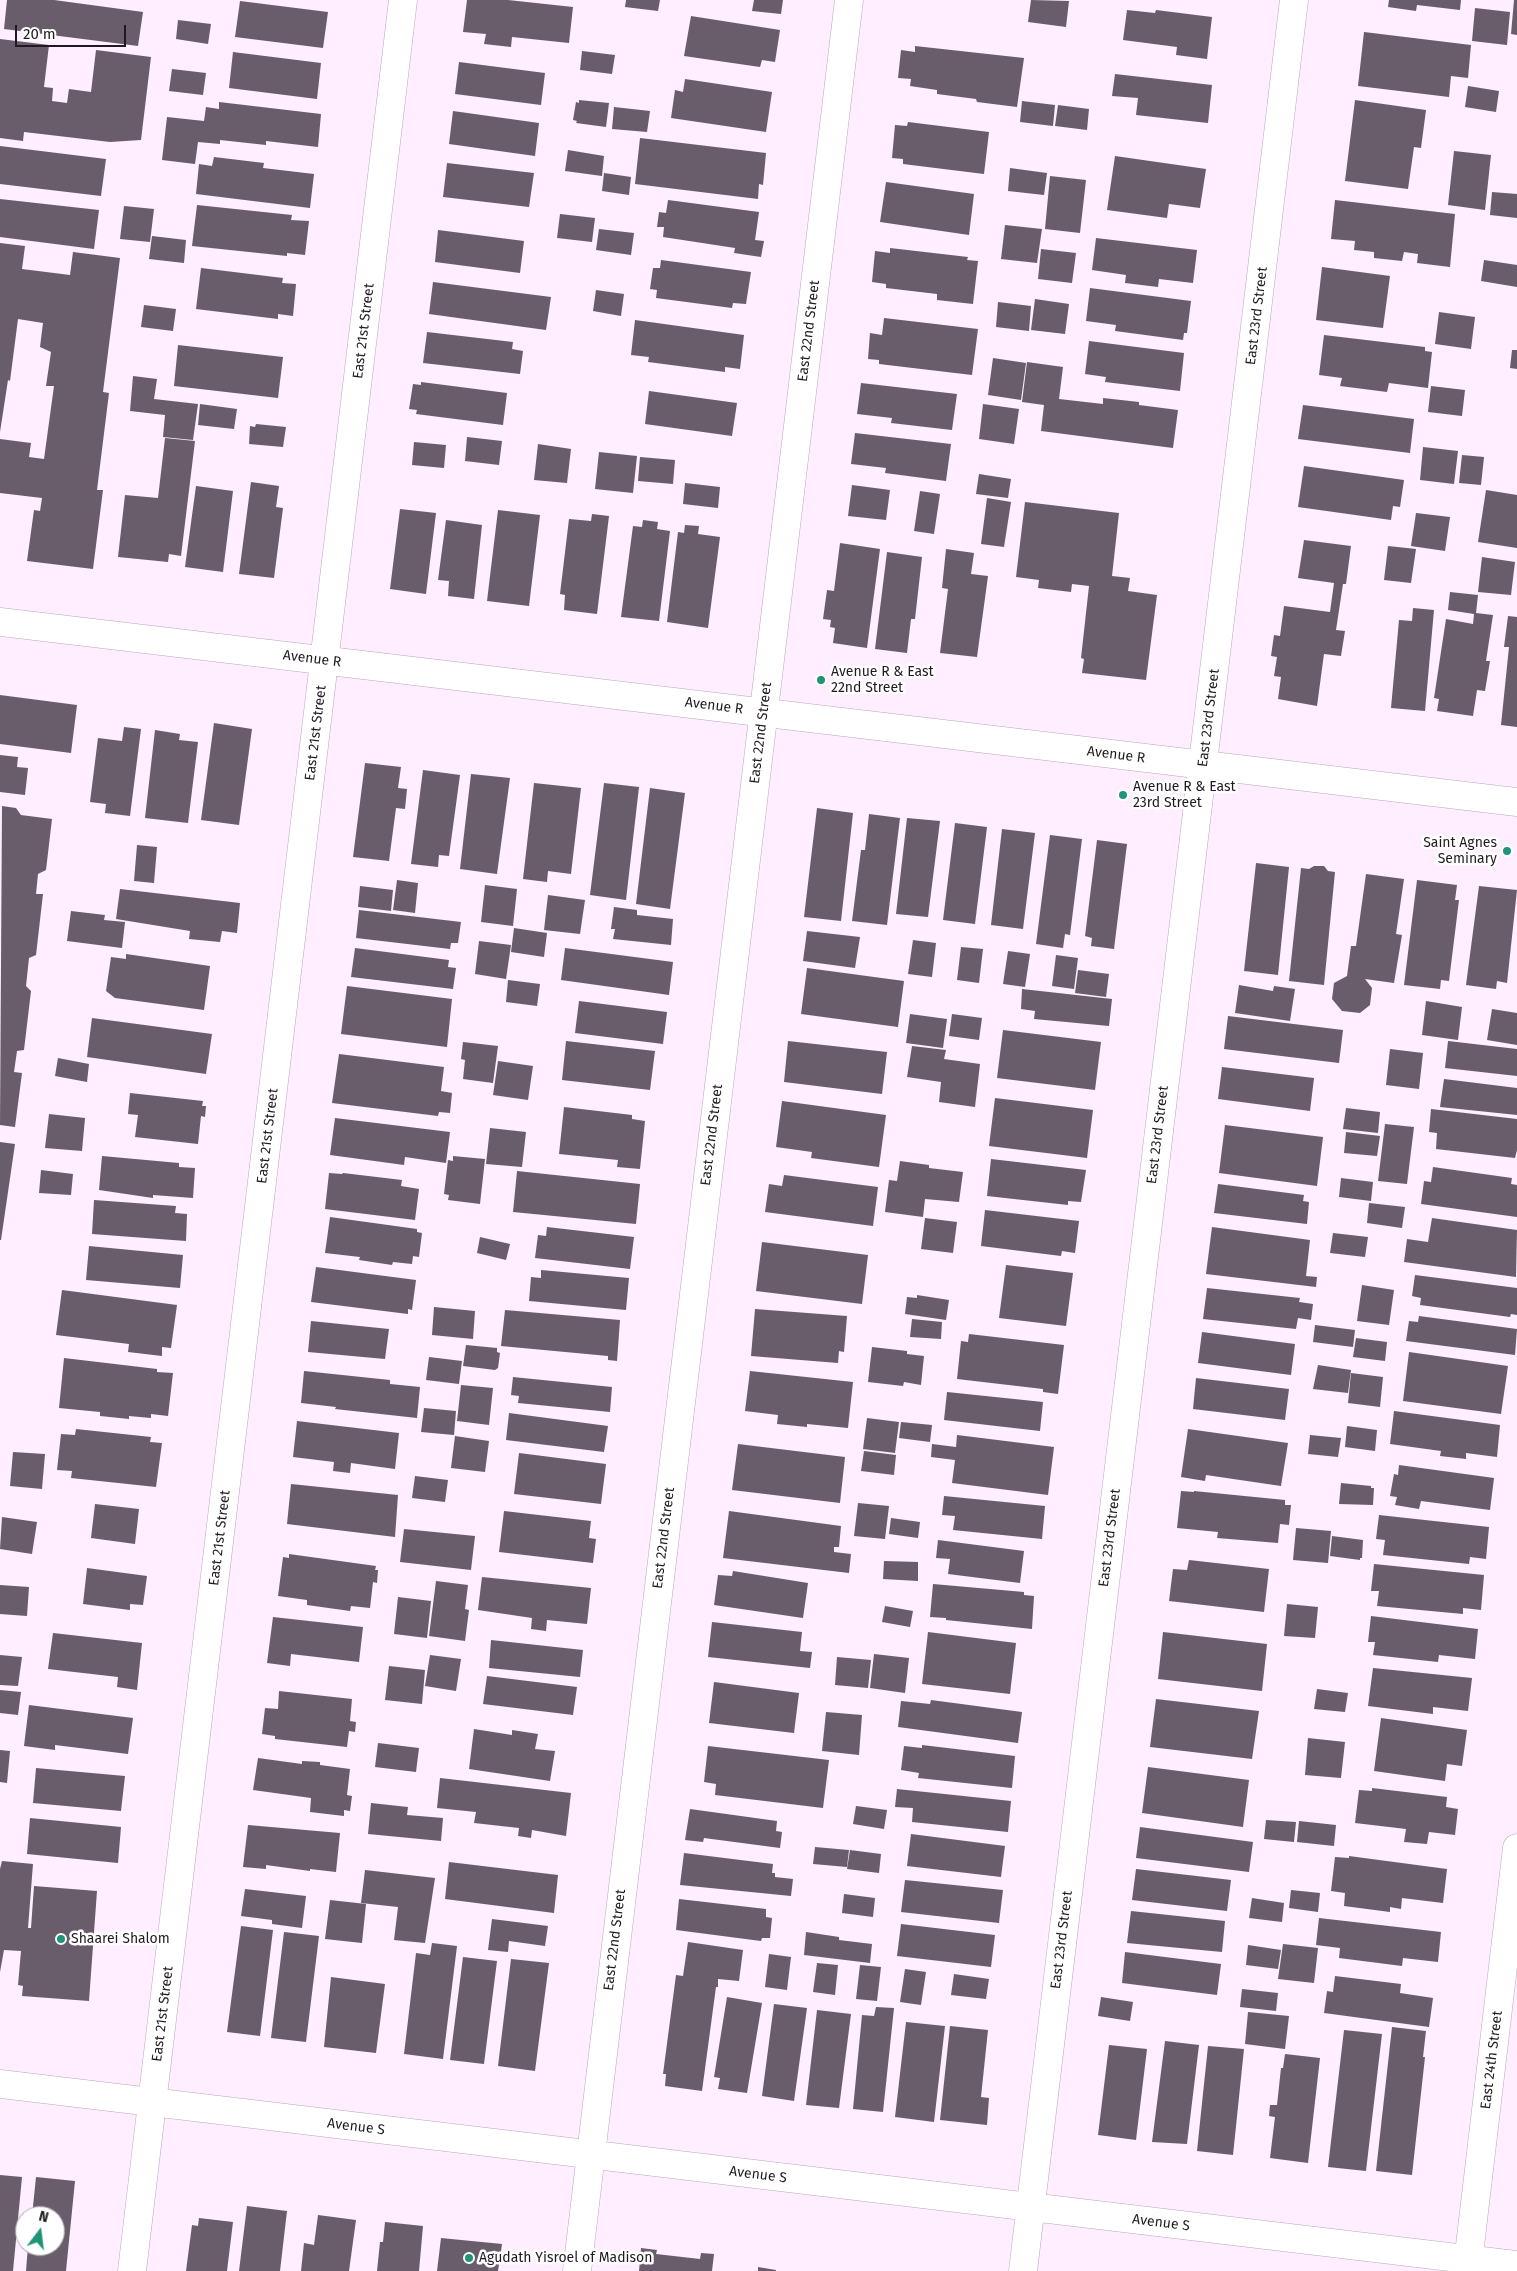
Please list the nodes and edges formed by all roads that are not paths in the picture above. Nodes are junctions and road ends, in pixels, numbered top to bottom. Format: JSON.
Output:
{"nodes":[{"id":1,"x":403,"y":0,"type":"edge"},
{"id":2,"x":849,"y":0,"type":"edge"},
{"id":3,"x":1294,"y":0,"type":"edge"},
{"id":4,"x":0,"y":622,"type":"edge"},
{"id":5,"x":325,"y":660,"type":"junction"},
{"id":6,"x":764,"y":712,"type":"junction"},
{"id":7,"x":1203,"y":765,"type":"junction"},
{"id":8,"x":1517,"y":802,"type":"edge"},
{"id":9,"x":1517,"y":1848,"type":"edge"},
{"id":10,"x":0,"y":2084,"type":"edge"},
{"id":11,"x":152,"y":2103,"type":"junction"},
{"id":12,"x":590,"y":2154,"type":"junction"},
{"id":13,"x":1030,"y":2208,"type":"junction"},
{"id":14,"x":1468,"y":2265,"type":"edge"},
{"id":15,"x":1517,"y":2265,"type":"edge"},
{"id":16,"x":132,"y":2271,"type":"edge"},
{"id":17,"x":577,"y":2271,"type":"edge"},
{"id":18,"x":1023,"y":2271,"type":"edge"}],
"edges":[{"from":1,"to":5,"type":"street","name":"East 21st Street"},
{"from":2,"to":6,"type":"street","name":"East 22nd Street"},
{"from":3,"to":7,"type":"street","name":"East 23rd Street"},
{"from":4,"to":5,"type":"street","name":"Avenue R"},
{"from":5,"to":6,"type":"street","name":"Avenue R"},
{"from":5,"to":11,"type":"street","name":"East 21st Street"},
{"from":6,"to":7,"type":"street","name":"Avenue R"},
{"from":6,"to":12,"type":"street","name":"East 22nd Street"},
{"from":7,"to":8,"type":"street","name":"Avenue R"},
{"from":7,"to":13,"type":"street","name":"East 23rd Street"},
{"from":9,"to":14,"type":"street","name":"East 24th Street"},
{"from":10,"to":11,"type":"street","name":"Avenue S"},
{"from":11,"to":12,"type":"street","name":"Avenue S"},
{"from":11,"to":16,"type":"street","name":"East 21st Street"},
{"from":12,"to":13,"type":"street","name":"Avenue S"},
{"from":12,"to":17,"type":"street","name":"East 22nd Street"},
{"from":13,"to":14,"type":"street","name":"Avenue S"},
{"from":13,"to":18,"type":"street","name":"East 23rd Street"},
{"from":14,"to":15,"type":"street","name":"Avenue S"}]}
